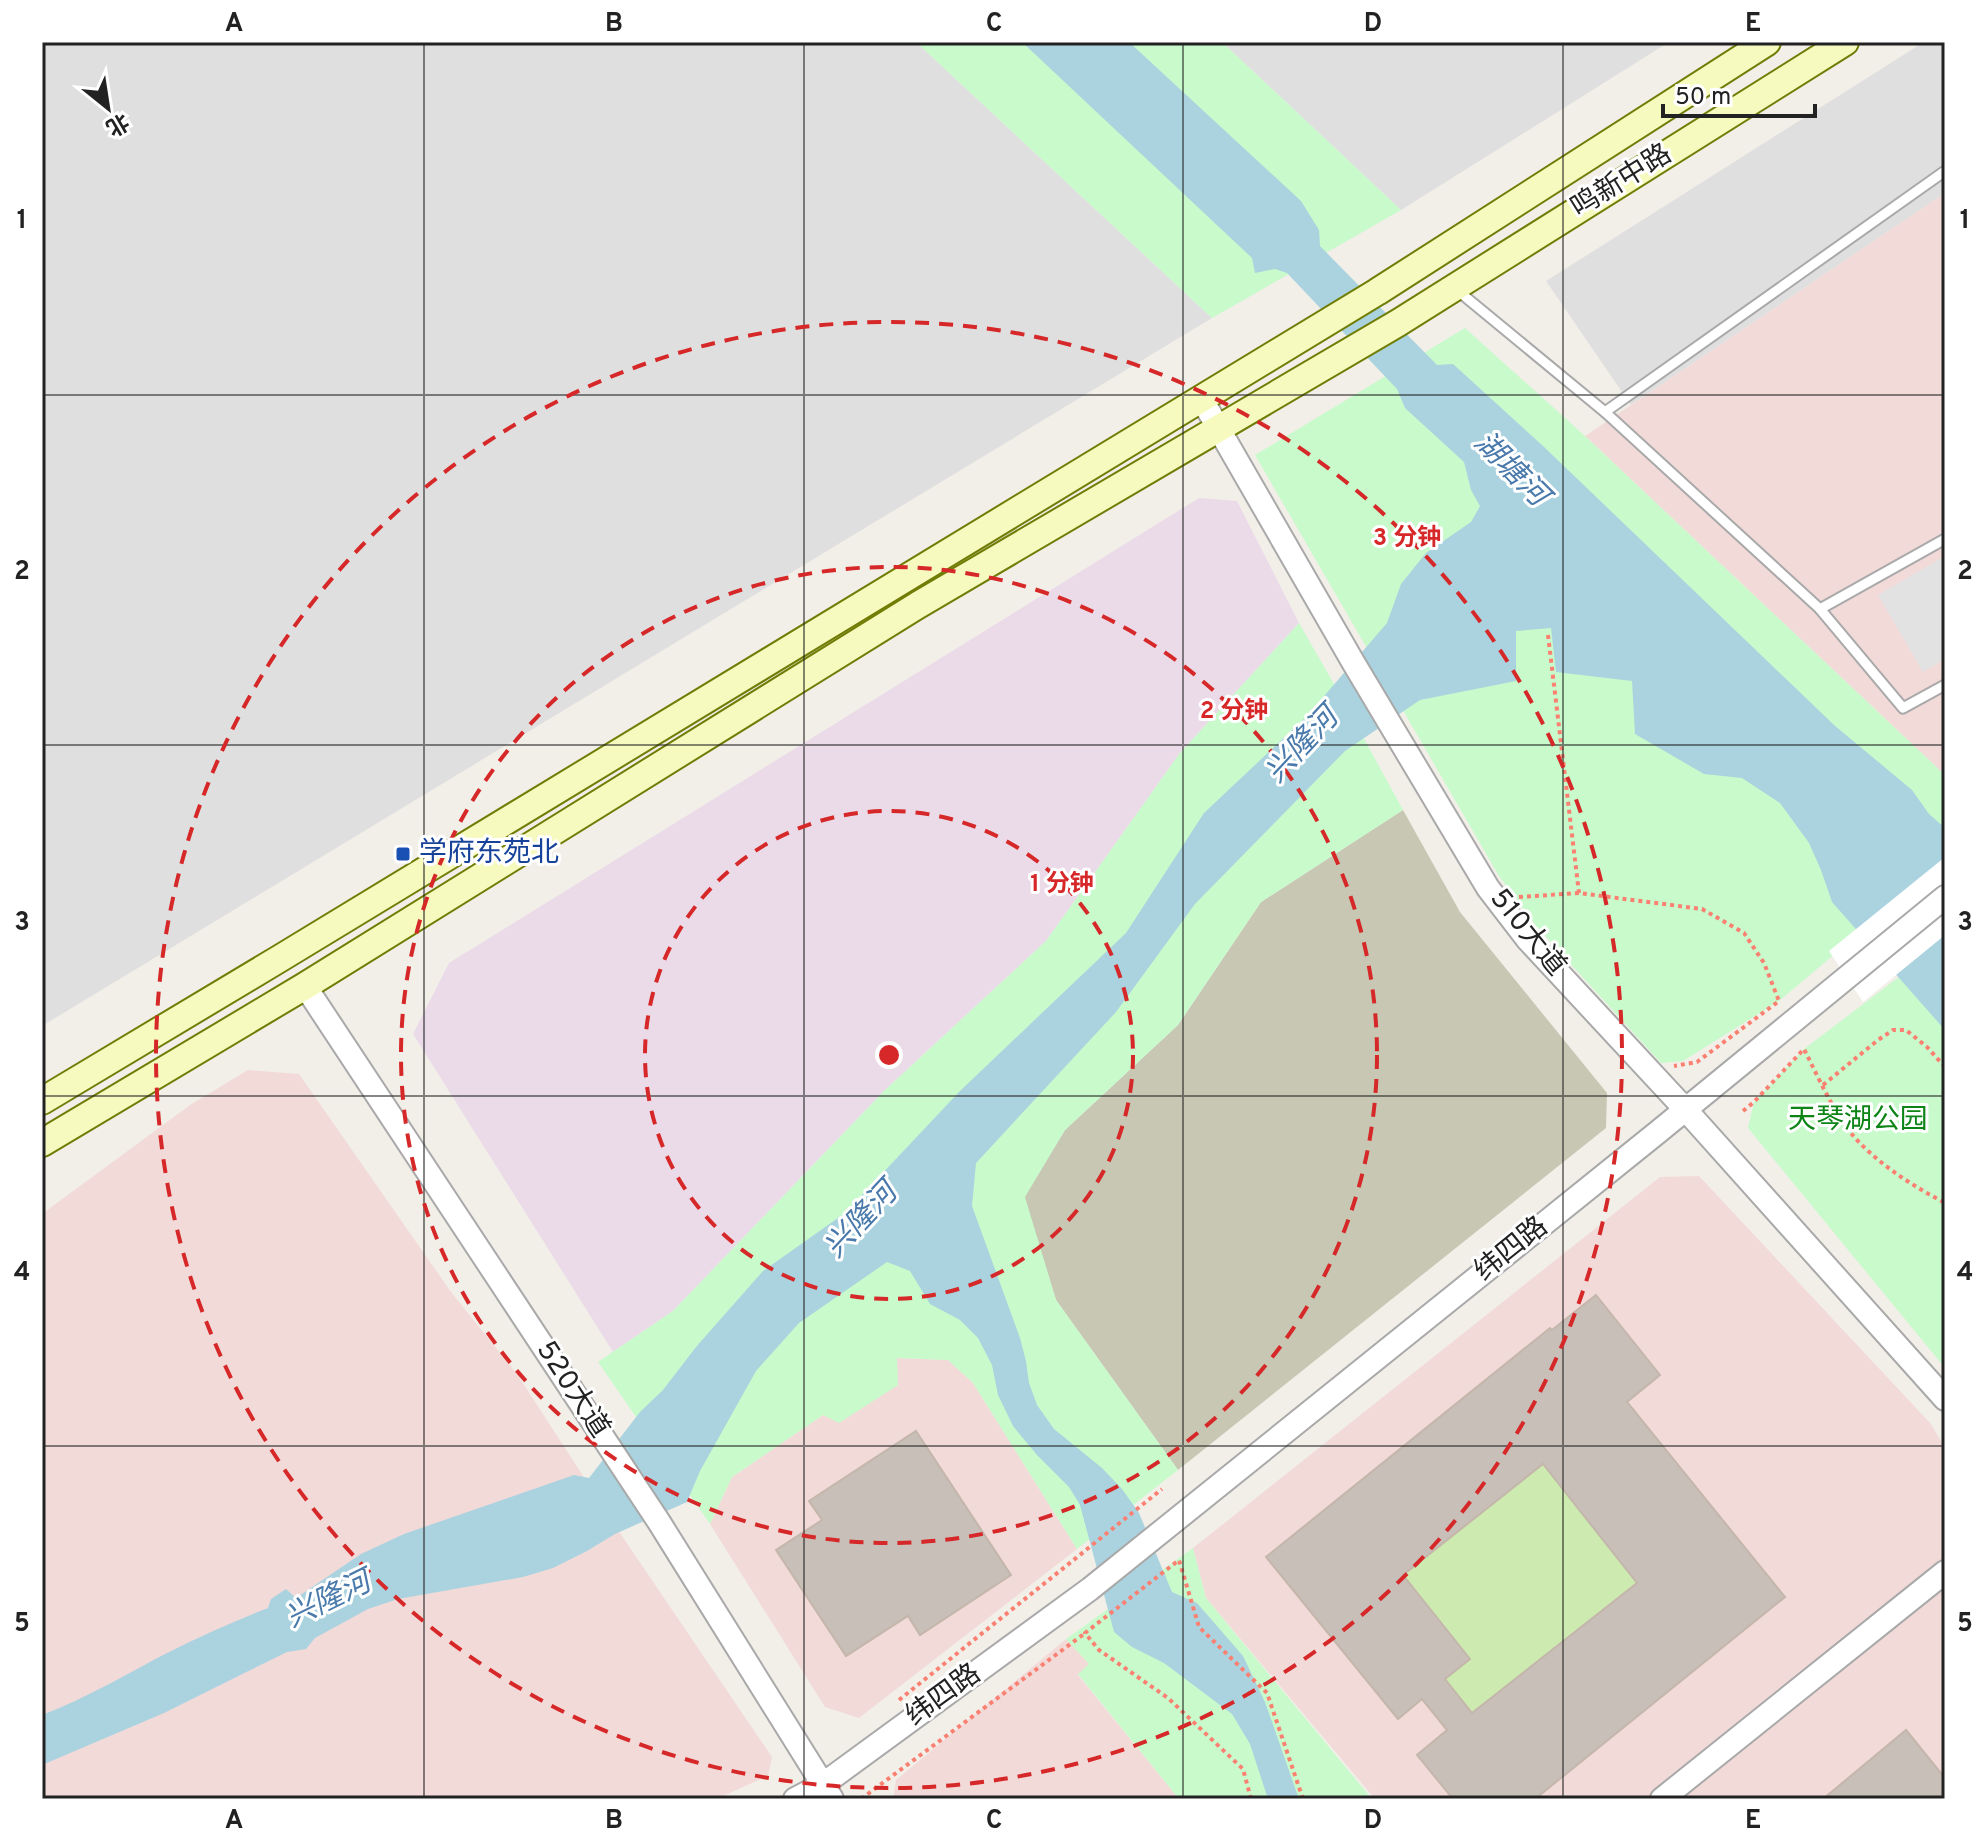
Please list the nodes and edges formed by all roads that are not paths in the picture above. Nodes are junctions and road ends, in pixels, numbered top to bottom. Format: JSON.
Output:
{"nodes":[{"id":1,"x":1767,"y":42,"type":"edge"},
{"id":2,"x":1845,"y":42,"type":"edge"},
{"id":3,"x":1945,"y":171,"type":"edge"},
{"id":4,"x":1454,"y":287,"type":"junction"},
{"id":5,"x":1201,"y":398,"type":"junction"},
{"id":6,"x":1605,"y":412,"type":"junction"},
{"id":7,"x":1219,"y":428,"type":"junction"},
{"id":8,"x":1945,"y":539,"type":"edge"},
{"id":9,"x":1820,"y":609,"type":"junction"},
{"id":10,"x":1945,"y":685,"type":"edge"},
{"id":11,"x":1945,"y":897,"type":"edge"},
{"id":12,"x":305,"y":986,"type":"junction"},
{"id":13,"x":42,"y":1101,"type":"edge"},
{"id":14,"x":1685,"y":1109,"type":"junction"},
{"id":15,"x":42,"y":1143,"type":"edge"},
{"id":16,"x":1945,"y":1399,"type":"edge"},
{"id":17,"x":1945,"y":1572,"type":"edge"},
{"id":18,"x":827,"y":1792,"type":"edge"},
{"id":19,"x":795,"y":1799,"type":"edge"},
{"id":20,"x":1662,"y":1799,"type":"edge"}],
"edges":[{"from":1,"to":5,"type":"main road","name":"鸣新中路"},
{"from":2,"to":4,"type":"main road","name":"鸣新中路"},
{"from":3,"to":6,"type":"lane"},
{"from":4,"to":6,"type":"lane"},
{"from":4,"to":7,"type":"main road","name":"鸣新中路"},
{"from":5,"to":7,"type":"street","name":"510大道"},
{"from":5,"to":13,"type":"main road","name":"鸣新中路"},
{"from":6,"to":9,"type":"lane"},
{"from":7,"to":12,"type":"main road","name":"鸣新中路"},
{"from":7,"to":14,"type":"street","name":"510大道"},
{"from":8,"to":9,"type":"lane"},
{"from":9,"to":10,"type":"lane"},
{"from":11,"to":14,"type":"street","name":"纬四路"},
{"from":12,"to":15,"type":"main road","name":"鸣新中路"},
{"from":12,"to":18,"type":"street","name":"520大道"},
{"from":14,"to":16,"type":"street","name":"510大道"},
{"from":14,"to":18,"type":"street","name":"纬四路"},
{"from":17,"to":20,"type":"street"},
{"from":18,"to":19,"type":"street","name":"纬四路"}]}
